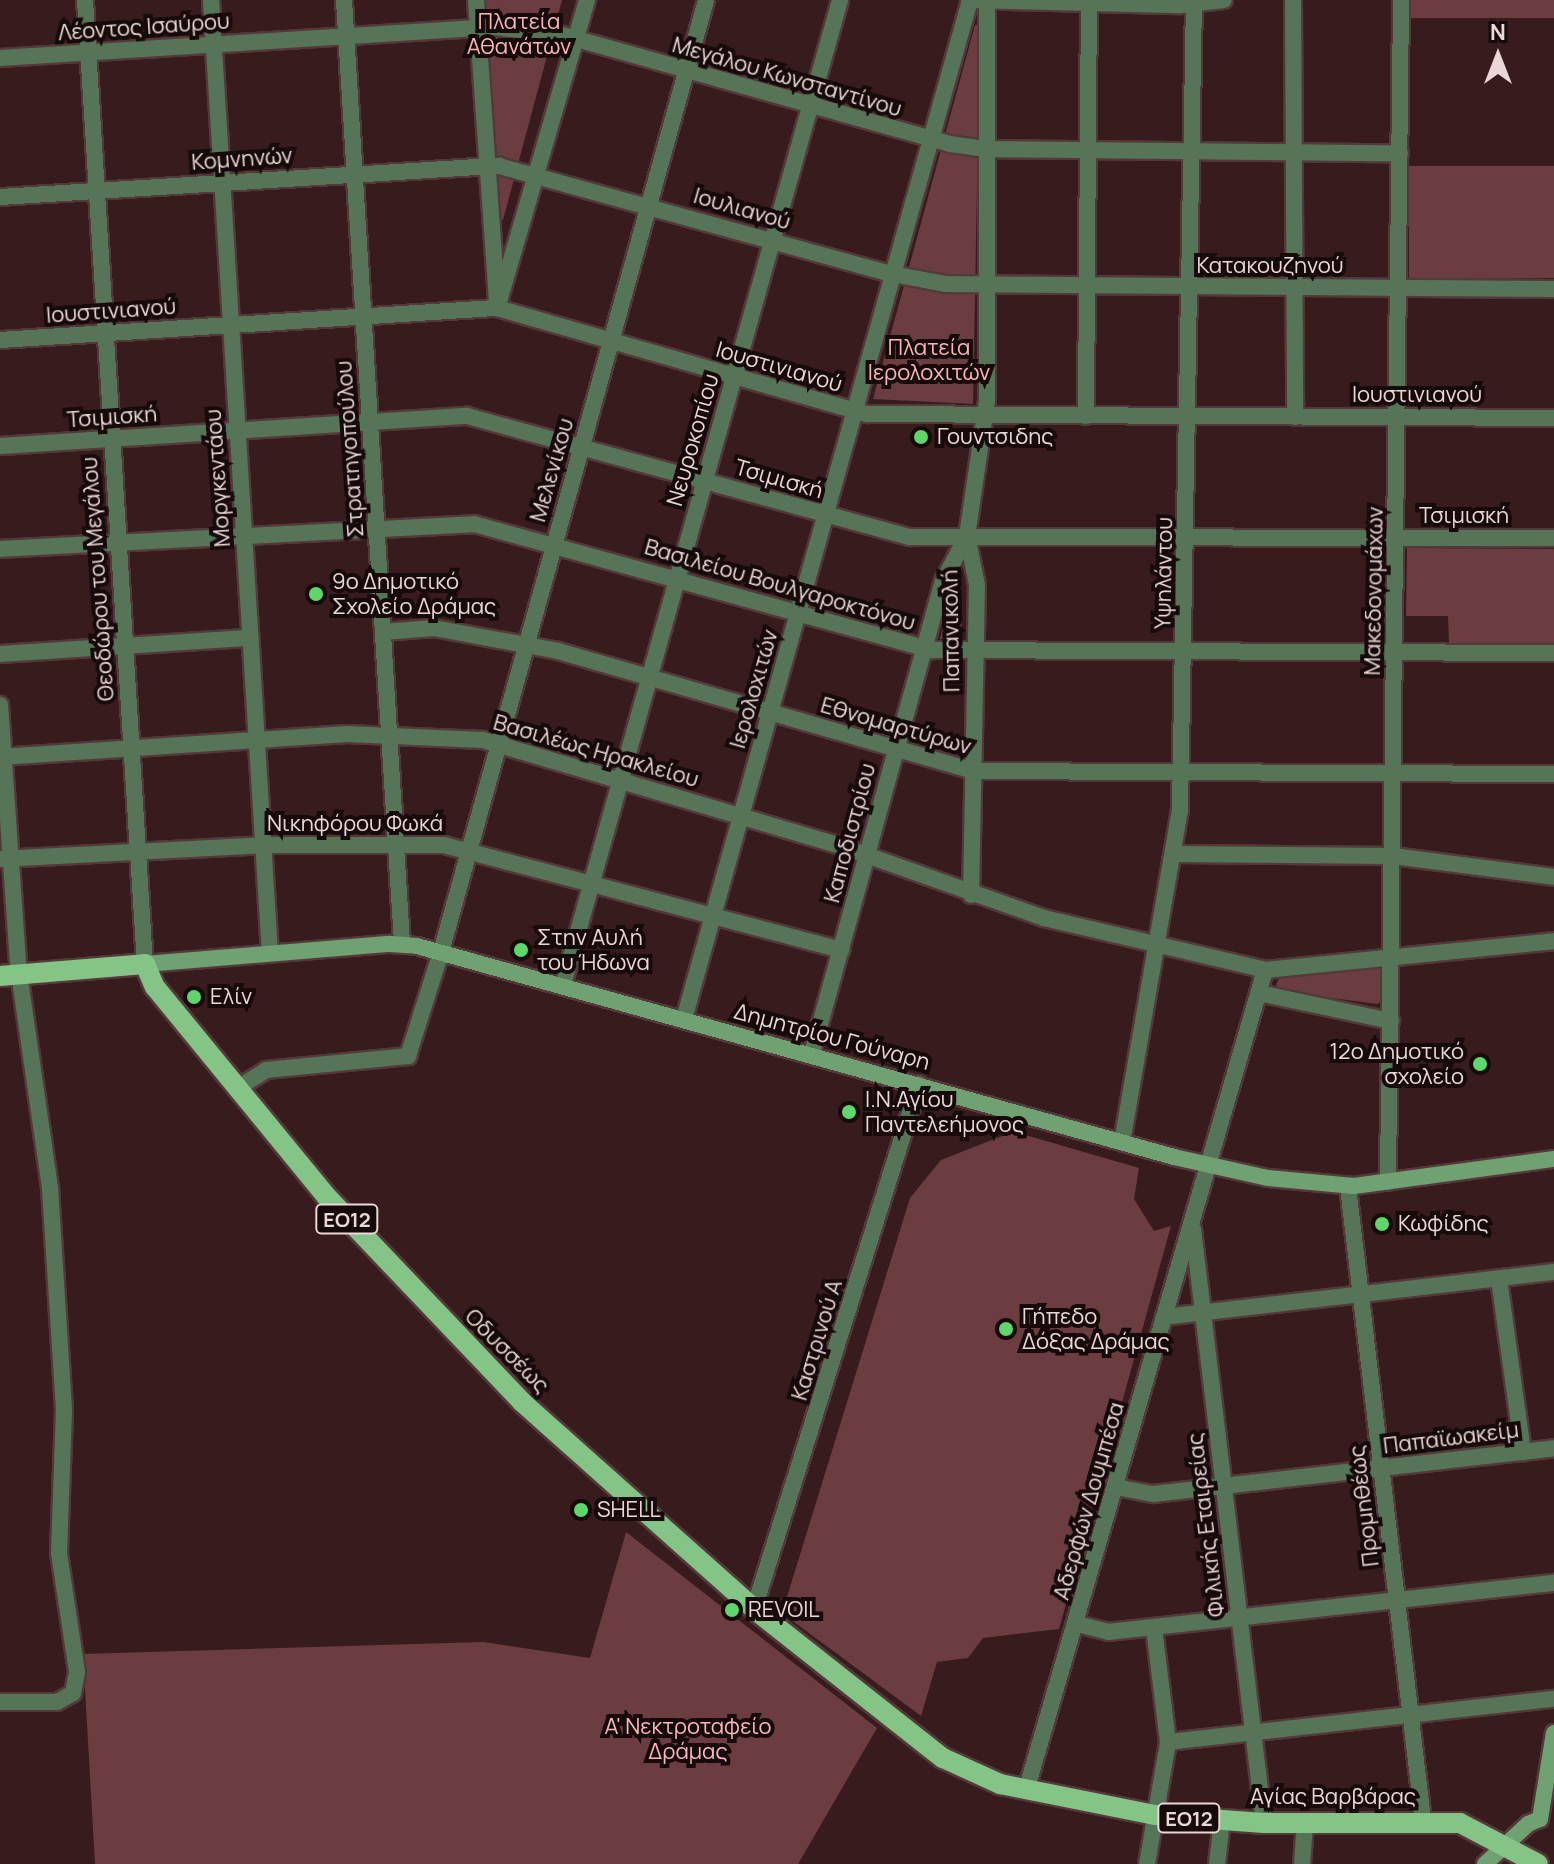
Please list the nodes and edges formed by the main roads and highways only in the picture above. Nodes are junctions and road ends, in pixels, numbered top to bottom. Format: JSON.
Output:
{"nodes":[{"id":1,"x":145,"y":964,"type":"junction"},
{"id":2,"x":10,"y":975,"type":"edge"},
{"id":3,"x":1554,"y":1159,"type":"edge"},
{"id":4,"x":891,"y":1720,"type":"joint"},
{"id":5,"x":1554,"y":1733,"type":"edge"},
{"id":6,"x":1547,"y":1819,"type":"edge"},
{"id":7,"x":1505,"y":1856,"type":"edge"},
{"id":8,"x":1485,"y":1864,"type":"edge"},
{"id":9,"x":1538,"y":1864,"type":"edge"}],
"edges":[{"from":1,"to":2,"type":"main road"},
{"from":1,"to":3,"type":"main road","name":"Δημητρίου Γούναρη"},
{"from":1,"to":4,"type":"main road","name":"Οδυσσέως","number":"ΕΟ12"},
{"from":4,"to":7,"type":"main road","name":"Αγίας Βαρβάρας","number":"ΕΟ12"},
{"from":5,"to":6,"type":"main road"},
{"from":6,"to":7,"type":"main road"},
{"from":7,"to":8,"type":"main road"},
{"from":7,"to":9,"type":"main road","number":"ΕΟ12"}]}
